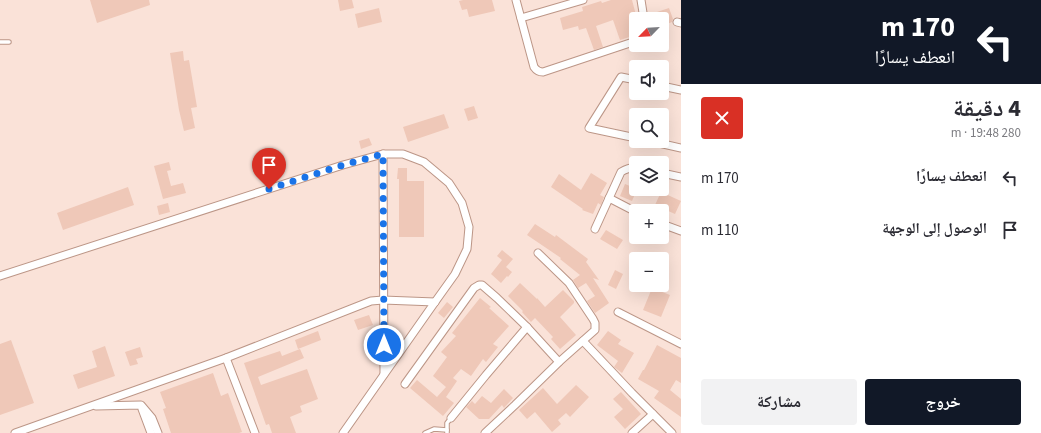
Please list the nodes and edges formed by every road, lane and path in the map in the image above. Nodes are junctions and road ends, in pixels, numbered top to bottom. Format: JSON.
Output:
{"nodes":[{"id":1,"x":516,"y":0,"type":"edge"},
{"id":2,"x":583,"y":0,"type":"edge"},
{"id":3,"x":642,"y":0,"type":"edge"},
{"id":4,"x":643,"y":12,"type":"edge"},
{"id":5,"x":521,"y":18,"type":"junction"},
{"id":6,"x":0,"y":42,"type":"edge"},
{"id":7,"x":9,"y":42,"type":"dead end"},
{"id":8,"x":629,"y":43,"type":"edge"},
{"id":9,"x":629,"y":79,"type":"edge"},
{"id":10,"x":669,"y":87,"type":"edge"},
{"id":11,"x":681,"y":90,"type":"edge"},
{"id":12,"x":629,"y":137,"type":"edge"},
{"id":13,"x":669,"y":145,"type":"edge"},
{"id":14,"x":681,"y":148,"type":"edge"},
{"id":15,"x":383,"y":154,"type":"junction"},
{"id":16,"x":629,"y":168,"type":"edge"},
{"id":17,"x":669,"y":174,"type":"edge"},
{"id":18,"x":681,"y":177,"type":"edge"},
{"id":19,"x":609,"y":198,"type":"junction"},
{"id":20,"x":629,"y":208,"type":"edge"},
{"id":21,"x":669,"y":227,"type":"edge"},
{"id":22,"x":596,"y":229,"type":"dead end"},
{"id":23,"x":681,"y":231,"type":"edge"},
{"id":24,"x":538,"y":253,"type":"dead end"},
{"id":25,"x":0,"y":276,"type":"edge"},
{"id":26,"x":383,"y":300,"type":"junction"},
{"id":27,"x":435,"y":302,"type":"junction"},
{"id":28,"x":618,"y":312,"type":"dead end"},
{"id":29,"x":528,"y":327,"type":"junction"},
{"id":30,"x":583,"y":341,"type":"junction"},
{"id":31,"x":681,"y":344,"type":"edge"},
{"id":32,"x":226,"y":358,"type":"junction"},
{"id":33,"x":559,"y":362,"type":"junction"},
{"id":34,"x":384,"y":375,"type":"junction"},
{"id":35,"x":405,"y":384,"type":"dead end"},
{"id":36,"x":141,"y":405,"type":"junction"},
{"id":37,"x":88,"y":407,"type":"junction"},
{"id":38,"x":653,"y":414,"type":"junction"},
{"id":39,"x":451,"y":418,"type":"joint"},
{"id":40,"x":447,"y":431,"type":"edge"},
{"id":41,"x":16,"y":433,"type":"edge"},
{"id":42,"x":151,"y":433,"type":"edge"},
{"id":43,"x":158,"y":433,"type":"edge"},
{"id":44,"x":255,"y":433,"type":"edge"},
{"id":45,"x":343,"y":433,"type":"edge"},
{"id":46,"x":425,"y":433,"type":"edge"},
{"id":47,"x":485,"y":433,"type":"edge"},
{"id":48,"x":632,"y":433,"type":"edge"},
{"id":49,"x":672,"y":433,"type":"edge"}],
"edges":[{"from":1,"to":5,"type":"street"},
{"from":2,"to":5,"type":"street"},
{"from":3,"to":4,"type":"street"},
{"from":5,"to":8,"type":"street"},
{"from":6,"to":7,"type":"lane"},
{"from":9,"to":12,"type":"street"},
{"from":10,"to":11,"type":"street"},
{"from":13,"to":14,"type":"street"},
{"from":15,"to":25,"type":"street"},
{"from":15,"to":26,"type":"street"},
{"from":15,"to":27,"type":"street"},
{"from":16,"to":19,"type":"street"},
{"from":17,"to":18,"type":"street"},
{"from":19,"to":20,"type":"street"},
{"from":19,"to":22,"type":"street"},
{"from":21,"to":23,"type":"street"},
{"from":24,"to":30,"type":"street"},
{"from":26,"to":27,"type":"street"},
{"from":26,"to":32,"type":"street"},
{"from":26,"to":34,"type":"street"},
{"from":27,"to":34,"type":"street"},
{"from":28,"to":31,"type":"street"},
{"from":29,"to":33,"type":"street"},
{"from":29,"to":35,"type":"street"},
{"from":29,"to":39,"type":"street"},
{"from":30,"to":33,"type":"street"},
{"from":30,"to":38,"type":"street"},
{"from":32,"to":37,"type":"street"},
{"from":32,"to":44,"type":"street"},
{"from":33,"to":47,"type":"street"},
{"from":34,"to":45,"type":"street"},
{"from":36,"to":37,"type":"street"},
{"from":36,"to":42,"type":"street"},
{"from":36,"to":43,"type":"street"},
{"from":37,"to":41,"type":"street"},
{"from":38,"to":48,"type":"street"},
{"from":38,"to":49,"type":"street"},
{"from":39,"to":40,"type":"lane"},
{"from":40,"to":46,"type":"lane"}]}
